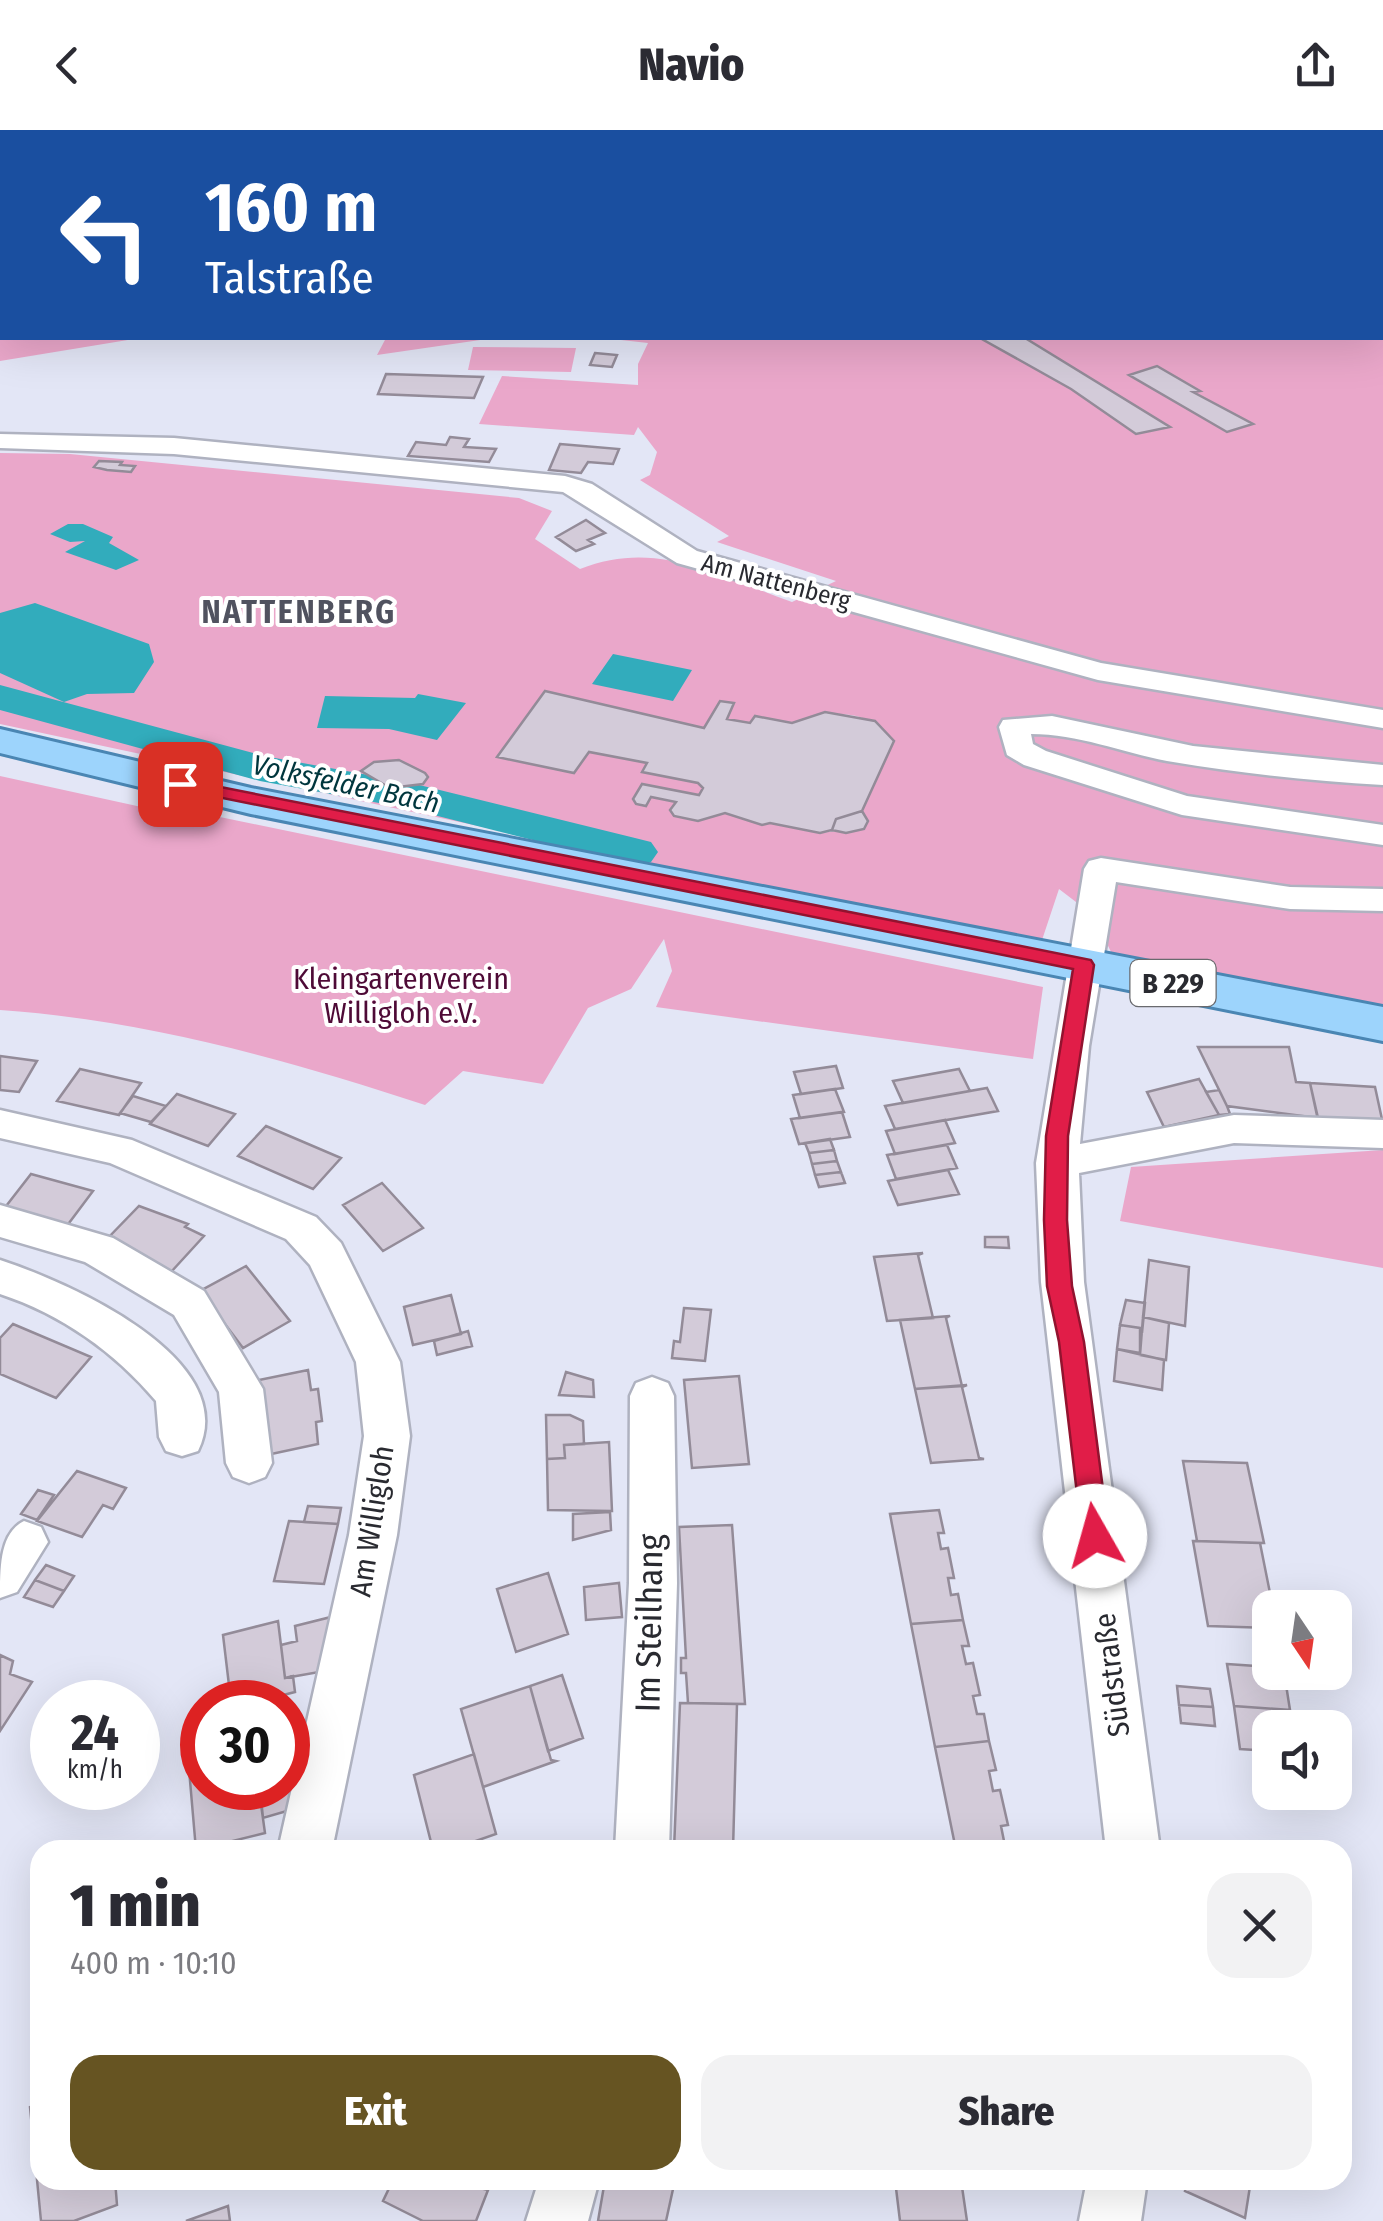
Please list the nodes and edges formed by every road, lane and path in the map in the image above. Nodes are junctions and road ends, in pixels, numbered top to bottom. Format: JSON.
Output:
{"nodes":[{"id":1,"x":0,"y":441,"type":"edge"},
{"id":2,"x":1383,"y":718,"type":"edge"},
{"id":3,"x":0,"y":741,"type":"edge"},
{"id":4,"x":1383,"y":775,"type":"edge"},
{"id":5,"x":1383,"y":834,"type":"edge"},
{"id":6,"x":1383,"y":900,"type":"edge"},
{"id":7,"x":1084,"y":965,"type":"junction"},
{"id":8,"x":1383,"y":1024,"type":"edge"},
{"id":9,"x":0,"y":1124,"type":"edge"},
{"id":10,"x":1383,"y":1134,"type":"edge"},
{"id":11,"x":1056,"y":1163,"type":"junction"},
{"id":12,"x":0,"y":1221,"type":"edge"},
{"id":13,"x":0,"y":1278,"type":"edge"},
{"id":14,"x":652,"y":1396,"type":"dead end"},
{"id":15,"x":182,"y":1437,"type":"dead end"},
{"id":16,"x":250,"y":1462,"type":"dead end"},
{"id":17,"x":307,"y":1840,"type":"edge"},
{"id":18,"x":642,"y":1840,"type":"edge"},
{"id":19,"x":1132,"y":1840,"type":"edge"},
{"id":20,"x":566,"y":2190,"type":"edge"},
{"id":21,"x":1115,"y":2190,"type":"edge"},
{"id":22,"x":557,"y":2221,"type":"edge"},
{"id":23,"x":1110,"y":2221,"type":"edge"}],
"edges":[{"from":1,"to":2,"type":"street","name":"Am Nattenberg"},
{"from":3,"to":7,"type":"main road","number":"B 229"},
{"from":4,"to":5,"type":"street"},
{"from":6,"to":7,"type":"street"},
{"from":7,"to":8,"type":"main road","number":"B 229"},
{"from":7,"to":11,"type":"street","name":"Südstraße"},
{"from":9,"to":17,"type":"street","name":"Am Willigloh"},
{"from":10,"to":11,"type":"street"},
{"from":11,"to":19,"type":"street","name":"Südstraße"},
{"from":12,"to":16,"type":"street"},
{"from":13,"to":15,"type":"street"},
{"from":14,"to":18,"type":"street","name":"Im Steilhang"},
{"from":20,"to":22,"type":"street"},
{"from":21,"to":23,"type":"street"}]}
